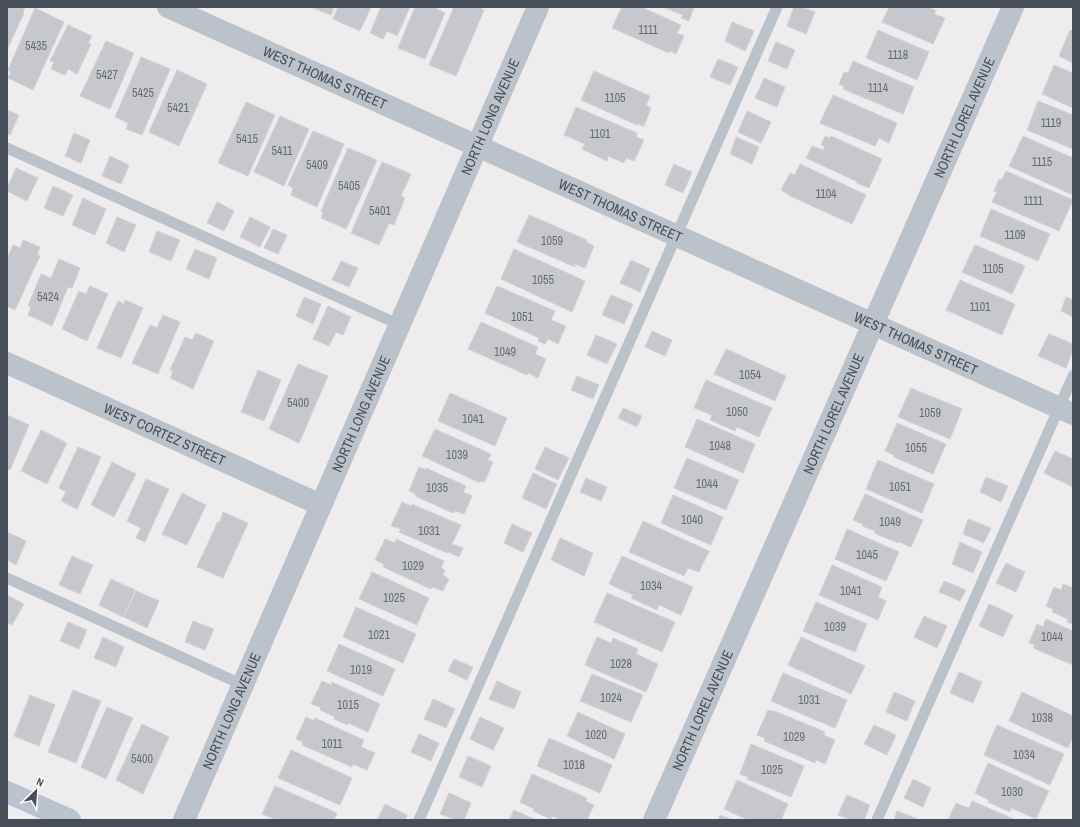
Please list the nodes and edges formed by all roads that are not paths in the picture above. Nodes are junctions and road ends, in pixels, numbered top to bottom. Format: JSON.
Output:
{"nodes":[{"id":1,"x":168,"y":7,"type":"edge"},
{"id":2,"x":538,"y":7,"type":"edge"},
{"id":3,"x":777,"y":7,"type":"edge"},
{"id":4,"x":1013,"y":7,"type":"edge"},
{"id":5,"x":477,"y":146,"type":"junction"},
{"id":6,"x":7,"y":148,"type":"edge"},
{"id":7,"x":676,"y":236,"type":"junction"},
{"id":8,"x":873,"y":324,"type":"junction"},
{"id":9,"x":400,"y":325,"type":"junction"},
{"id":10,"x":7,"y":363,"type":"edge"},
{"id":11,"x":1073,"y":376,"type":"edge"},
{"id":12,"x":1066,"y":411,"type":"edge"},
{"id":13,"x":322,"y":505,"type":"junction"},
{"id":14,"x":7,"y":578,"type":"edge"},
{"id":15,"x":243,"y":685,"type":"junction"},
{"id":16,"x":7,"y":792,"type":"edge"},
{"id":17,"x":70,"y":820,"type":"edge"},
{"id":18,"x":184,"y":820,"type":"edge"},
{"id":19,"x":419,"y":820,"type":"edge"},
{"id":20,"x":654,"y":820,"type":"edge"},
{"id":21,"x":877,"y":820,"type":"edge"}],
"edges":[{"from":1,"to":5,"type":"street","name":"WEST THOMAS STREET"},
{"from":2,"to":5,"type":"street","name":"NORTH LONG AVENUE"},
{"from":3,"to":7,"type":"lane"},
{"from":4,"to":8,"type":"street","name":"NORTH LOREL AVENUE"},
{"from":5,"to":7,"type":"street","name":"WEST THOMAS STREET"},
{"from":5,"to":9,"type":"street","name":"NORTH LONG AVENUE"},
{"from":6,"to":9,"type":"lane"},
{"from":7,"to":8,"type":"street","name":"WEST THOMAS STREET"},
{"from":7,"to":19,"type":"lane"},
{"from":8,"to":12,"type":"street","name":"WEST THOMAS STREET"},
{"from":8,"to":20,"type":"street","name":"NORTH LOREL AVENUE"},
{"from":9,"to":13,"type":"street","name":"NORTH LONG AVENUE"},
{"from":10,"to":13,"type":"street","name":"WEST CORTEZ STREET"},
{"from":11,"to":12,"type":"lane"},
{"from":12,"to":21,"type":"lane"},
{"from":13,"to":15,"type":"street","name":"NORTH LONG AVENUE"},
{"from":14,"to":15,"type":"lane"},
{"from":15,"to":18,"type":"street","name":"NORTH LONG AVENUE"},
{"from":16,"to":17,"type":"street"}]}
